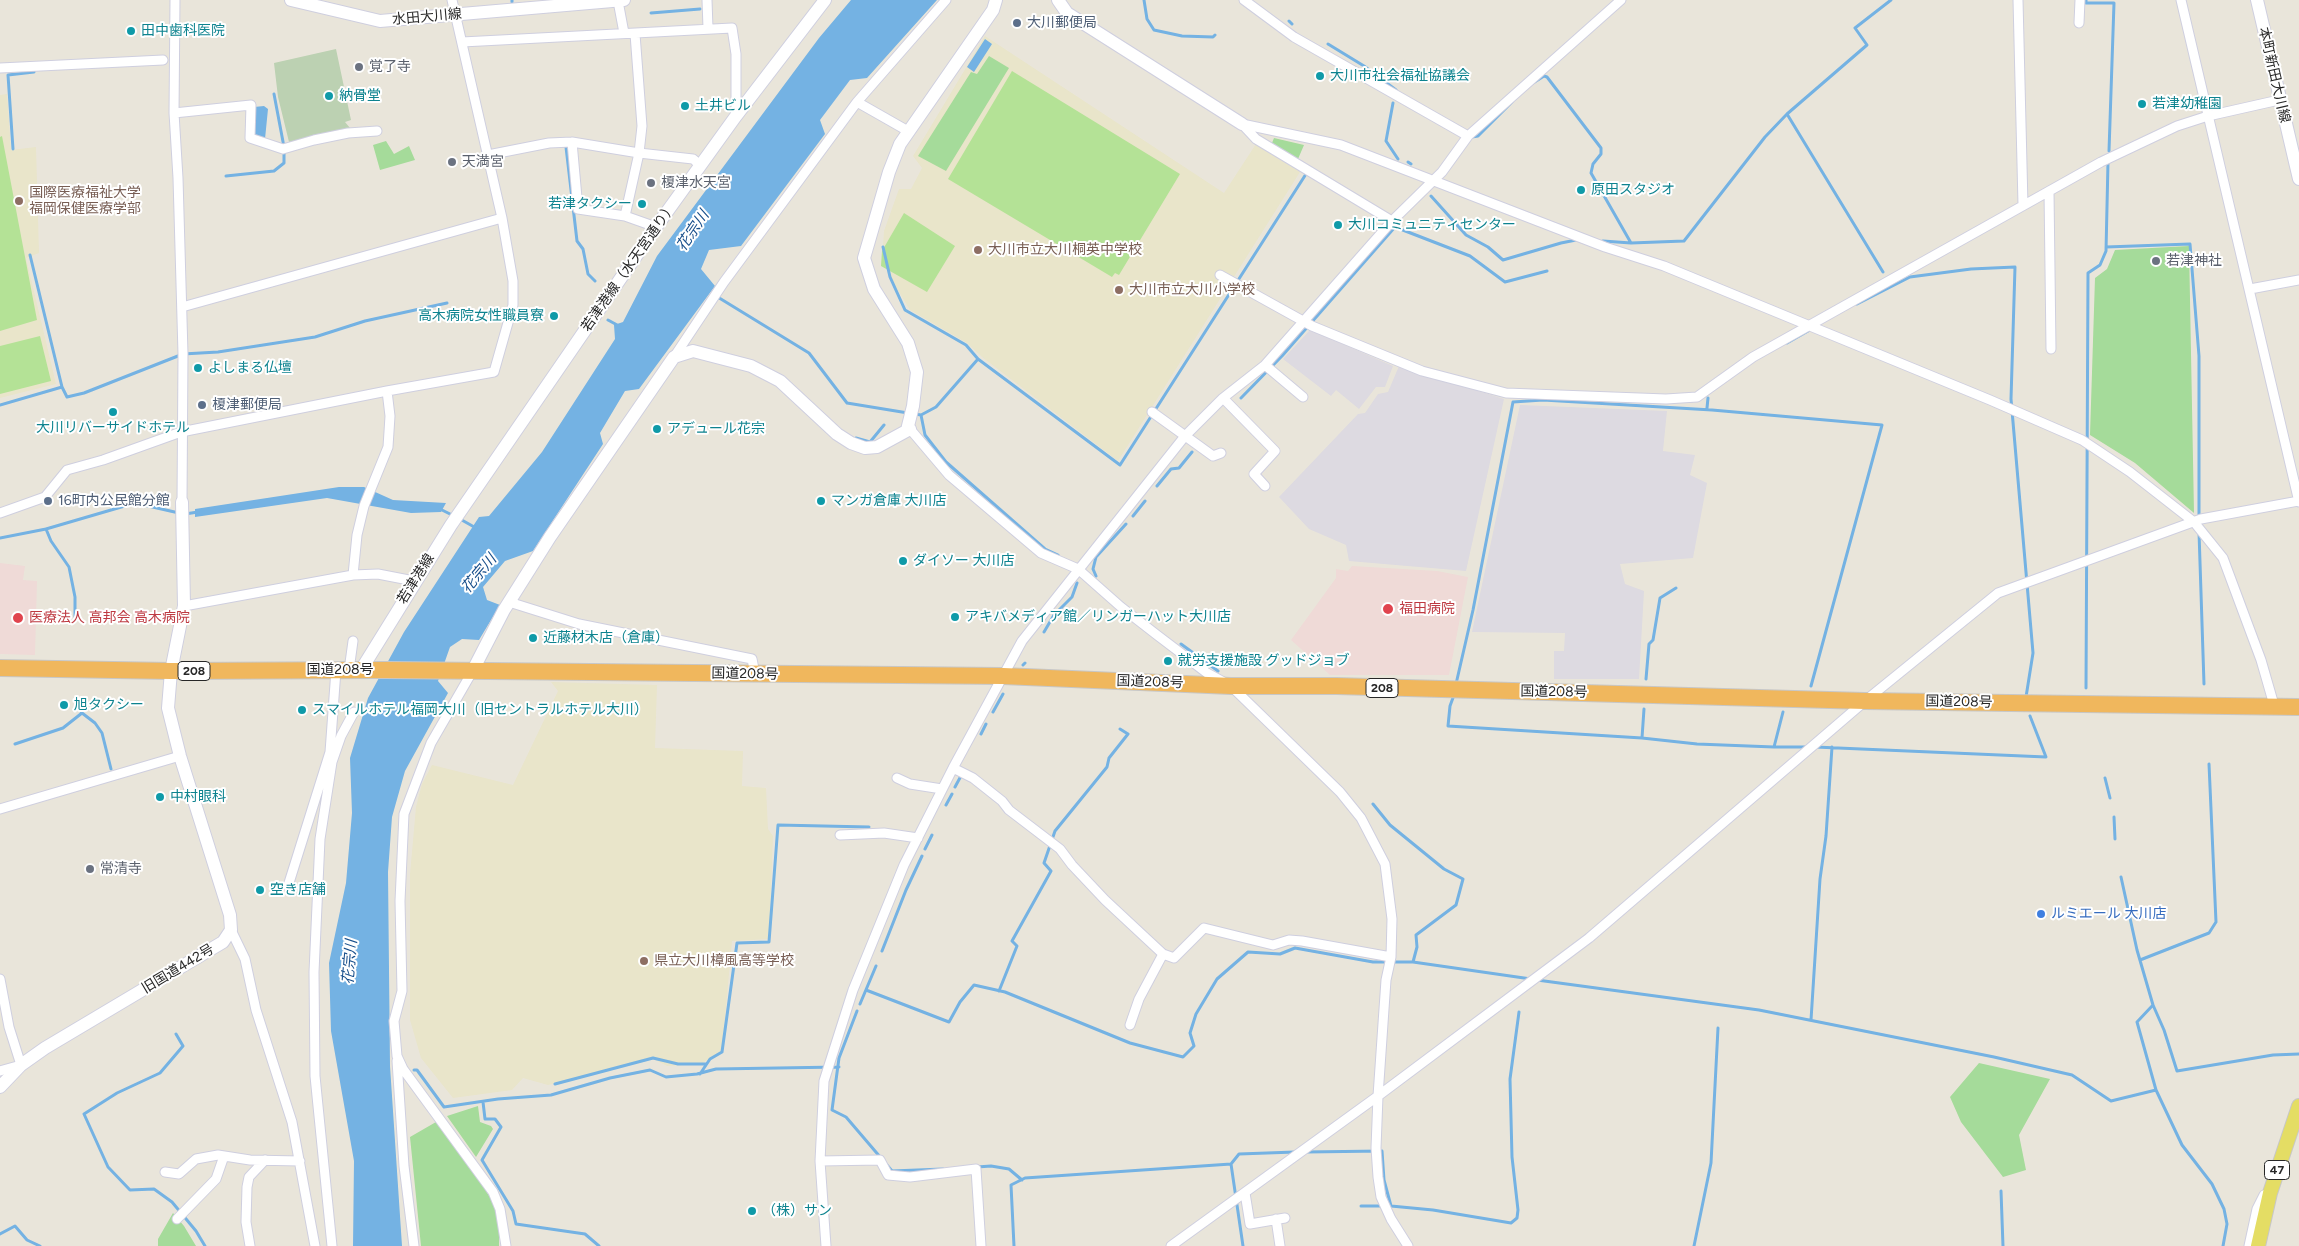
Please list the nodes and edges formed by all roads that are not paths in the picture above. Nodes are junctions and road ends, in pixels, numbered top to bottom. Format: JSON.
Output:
{"nodes":[{"id":1,"x":175,"y":0,"type":"edge"},
{"id":2,"x":291,"y":0,"type":"edge"},
{"id":3,"x":452,"y":0,"type":"edge"},
{"id":4,"x":624,"y":0,"type":"edge"},
{"id":5,"x":708,"y":0,"type":"edge"},
{"id":6,"x":824,"y":0,"type":"edge"},
{"id":7,"x":946,"y":0,"type":"edge"},
{"id":8,"x":996,"y":0,"type":"edge"},
{"id":9,"x":1058,"y":0,"type":"edge"},
{"id":10,"x":1244,"y":0,"type":"edge"},
{"id":11,"x":1621,"y":0,"type":"edge"},
{"id":12,"x":2018,"y":0,"type":"edge"},
{"id":13,"x":2080,"y":0,"type":"edge"},
{"id":14,"x":2182,"y":0,"type":"edge"},
{"id":15,"x":2257,"y":0,"type":"edge"},
{"id":16,"x":618,"y":1,"type":"edge"},
{"id":17,"x":542,"y":3,"type":"edge"},
{"id":18,"x":455,"y":14,"type":"junction"},
{"id":19,"x":2080,"y":23,"type":"dead end"},
{"id":20,"x":708,"y":28,"type":"junction"},
{"id":21,"x":624,"y":33,"type":"junction"},
{"id":22,"x":635,"y":34,"type":"junction"},
{"id":23,"x":462,"y":42,"type":"junction"},
{"id":24,"x":163,"y":60,"type":"dead end"},
{"id":25,"x":0,"y":68,"type":"edge"},
{"id":26,"x":2279,"y":100,"type":"junction"},
{"id":27,"x":857,"y":102,"type":"junction"},
{"id":28,"x":174,"y":113,"type":"junction"},
{"id":29,"x":736,"y":116,"type":"junction"},
{"id":30,"x":2208,"y":116,"type":"junction"},
{"id":31,"x":1242,"y":124,"type":"junction"},
{"id":32,"x":377,"y":131,"type":"dead end"},
{"id":33,"x":908,"y":132,"type":"junction"},
{"id":34,"x":1468,"y":136,"type":"junction"},
{"id":35,"x":572,"y":142,"type":"junction"},
{"id":36,"x":639,"y":153,"type":"junction"},
{"id":37,"x":488,"y":155,"type":"junction"},
{"id":38,"x":700,"y":165,"type":"junction"},
{"id":39,"x":2299,"y":179,"type":"edge"},
{"id":40,"x":1433,"y":182,"type":"junction"},
{"id":41,"x":2049,"y":191,"type":"junction"},
{"id":42,"x":2023,"y":205,"type":"junction"},
{"id":43,"x":625,"y":216,"type":"junction"},
{"id":44,"x":502,"y":218,"type":"junction"},
{"id":45,"x":1392,"y":221,"type":"junction"},
{"id":46,"x":656,"y":227,"type":"junction"},
{"id":47,"x":1220,"y":275,"type":"dead end"},
{"id":48,"x":2299,"y":280,"type":"edge"},
{"id":49,"x":2250,"y":289,"type":"junction"},
{"id":50,"x":182,"y":307,"type":"junction"},
{"id":51,"x":1309,"y":324,"type":"junction"},
{"id":52,"x":1807,"y":325,"type":"junction"},
{"id":53,"x":2050,"y":350,"type":"dead end"},
{"id":54,"x":674,"y":356,"type":"junction"},
{"id":55,"x":1265,"y":365,"type":"junction"},
{"id":56,"x":387,"y":391,"type":"junction"},
{"id":57,"x":1303,"y":397,"type":"dead end"},
{"id":58,"x":1223,"y":398,"type":"junction"},
{"id":59,"x":1154,"y":414,"type":"dead end"},
{"id":60,"x":908,"y":430,"type":"junction"},
{"id":61,"x":181,"y":432,"type":"junction"},
{"id":62,"x":1185,"y":436,"type":"junction"},
{"id":63,"x":1221,"y":453,"type":"dead end"},
{"id":64,"x":1265,"y":486,"type":"dead end"},
{"id":65,"x":475,"y":490,"type":"joint"},
{"id":66,"x":182,"y":502,"type":"joint"},
{"id":67,"x":2299,"y":502,"type":"edge"},
{"id":68,"x":0,"y":514,"type":"edge"},
{"id":69,"x":2194,"y":522,"type":"junction"},
{"id":70,"x":1078,"y":569,"type":"junction"},
{"id":71,"x":353,"y":575,"type":"junction"},
{"id":72,"x":414,"y":581,"type":"junction"},
{"id":73,"x":509,"y":602,"type":"junction"},
{"id":74,"x":184,"y":606,"type":"junction"},
{"id":75,"x":353,"y":641,"type":"dead end"},
{"id":76,"x":0,"y":668,"type":"edge"},
{"id":77,"x":348,"y":670,"type":"junction"},
{"id":78,"x":171,"y":671,"type":"junction"},
{"id":79,"x":469,"y":672,"type":"junction"},
{"id":80,"x":755,"y":674,"type":"junction"},
{"id":81,"x":1004,"y":676,"type":"junction"},
{"id":82,"x":1232,"y":686,"type":"junction"},
{"id":83,"x":1865,"y":700,"type":"junction"},
{"id":84,"x":2274,"y":705,"type":"junction"},
{"id":85,"x":2299,"y":707,"type":"edge"},
{"id":86,"x":354,"y":712,"type":"dead end"},
{"id":87,"x":330,"y":752,"type":"junction"},
{"id":88,"x":180,"y":756,"type":"junction"},
{"id":89,"x":332,"y":762,"type":"junction"},
{"id":90,"x":953,"y":768,"type":"junction"},
{"id":91,"x":897,"y":778,"type":"dead end"},
{"id":92,"x":942,"y":789,"type":"junction"},
{"id":93,"x":0,"y":809,"type":"edge"},
{"id":94,"x":840,"y":835,"type":"dead end"},
{"id":95,"x":918,"y":838,"type":"junction"},
{"id":96,"x":288,"y":886,"type":"dead end"},
{"id":97,"x":230,"y":930,"type":"junction"},
{"id":98,"x":1163,"y":954,"type":"junction"},
{"id":99,"x":1390,"y":961,"type":"junction"},
{"id":100,"x":0,"y":979,"type":"edge"},
{"id":101,"x":1130,"y":1025,"type":"dead end"},
{"id":102,"x":397,"y":1056,"type":"junction"},
{"id":103,"x":21,"y":1065,"type":"junction"},
{"id":104,"x":0,"y":1071,"type":"edge"},
{"id":105,"x":0,"y":1087,"type":"edge"},
{"id":106,"x":1378,"y":1096,"type":"junction"},
{"id":107,"x":2299,"y":1106,"type":"edge"},
{"id":108,"x":224,"y":1156,"type":"junction"},
{"id":109,"x":265,"y":1160,"type":"junction"},
{"id":110,"x":300,"y":1161,"type":"junction"},
{"id":111,"x":820,"y":1161,"type":"junction"},
{"id":112,"x":165,"y":1172,"type":"dead end"},
{"id":113,"x":2270,"y":1193,"type":"junction"},
{"id":114,"x":1238,"y":1197,"type":"junction"},
{"id":115,"x":177,"y":1219,"type":"dead end"},
{"id":116,"x":250,"y":1246,"type":"edge"},
{"id":117,"x":316,"y":1246,"type":"edge"},
{"id":118,"x":332,"y":1246,"type":"edge"},
{"id":119,"x":414,"y":1246,"type":"edge"},
{"id":120,"x":506,"y":1246,"type":"edge"},
{"id":121,"x":826,"y":1246,"type":"edge"},
{"id":122,"x":980,"y":1246,"type":"edge"},
{"id":123,"x":1171,"y":1246,"type":"edge"},
{"id":124,"x":1280,"y":1246,"type":"edge"},
{"id":125,"x":1408,"y":1246,"type":"edge"},
{"id":126,"x":2249,"y":1246,"type":"edge"},
{"id":127,"x":2258,"y":1246,"type":"edge"}],
"edges":[{"from":1,"to":28,"type":"street"},
{"from":2,"to":18,"type":"street","name":"水田大川線"},
{"from":3,"to":18,"type":"street"},
{"from":4,"to":16,"type":"street","name":"水田大川線"},
{"from":5,"to":20,"type":"street"},
{"from":6,"to":29,"type":"street","name":"若津港線（水天宮通り）"},
{"from":7,"to":27,"type":"street"},
{"from":8,"to":33,"type":"street"},
{"from":9,"to":31,"type":"street"},
{"from":10,"to":34,"type":"street"},
{"from":11,"to":34,"type":"street"},
{"from":12,"to":42,"type":"street"},
{"from":13,"to":19,"type":"street"},
{"from":14,"to":30,"type":"street"},
{"from":15,"to":26,"type":"street","name":"本町新田大川線"},
{"from":16,"to":17,"type":"street","name":"水田大川線"},
{"from":16,"to":21,"type":"street"},
{"from":17,"to":18,"type":"street","name":"水田大川線"},
{"from":18,"to":23,"type":"street"},
{"from":20,"to":22,"type":"street"},
{"from":20,"to":29,"type":"street"},
{"from":21,"to":22,"type":"street"},
{"from":21,"to":23,"type":"street"},
{"from":22,"to":36,"type":"street"},
{"from":23,"to":37,"type":"street"},
{"from":24,"to":25,"type":"street"},
{"from":26,"to":30,"type":"street"},
{"from":26,"to":39,"type":"street","name":"本町新田大川線"},
{"from":27,"to":33,"type":"street"},
{"from":27,"to":54,"type":"street"},
{"from":28,"to":32,"type":"street"},
{"from":28,"to":50,"type":"street"},
{"from":29,"to":38,"type":"street","name":"若津港線（水天宮通り）"},
{"from":30,"to":41,"type":"street"},
{"from":30,"to":49,"type":"street"},
{"from":31,"to":40,"type":"street"},
{"from":31,"to":45,"type":"street"},
{"from":33,"to":60,"type":"street"},
{"from":34,"to":40,"type":"street"},
{"from":35,"to":36,"type":"street"},
{"from":35,"to":37,"type":"street"},
{"from":35,"to":43,"type":"street"},
{"from":36,"to":38,"type":"street"},
{"from":36,"to":43,"type":"street"},
{"from":37,"to":44,"type":"street"},
{"from":38,"to":46,"type":"street","name":"若津港線（水天宮通り）"},
{"from":40,"to":45,"type":"street"},
{"from":40,"to":52,"type":"street"},
{"from":41,"to":42,"type":"street"},
{"from":41,"to":53,"type":"street"},
{"from":42,"to":52,"type":"street"},
{"from":43,"to":46,"type":"street"},
{"from":44,"to":50,"type":"street"},
{"from":44,"to":56,"type":"street"},
{"from":45,"to":51,"type":"street"},
{"from":46,"to":65,"type":"street","name":"若津港線（水天宮通り）"},
{"from":47,"to":51,"type":"street"},
{"from":48,"to":49,"type":"street"},
{"from":49,"to":67,"type":"street"},
{"from":50,"to":61,"type":"street"},
{"from":51,"to":52,"type":"street"},
{"from":51,"to":55,"type":"street"},
{"from":52,"to":69,"type":"street"},
{"from":54,"to":60,"type":"street"},
{"from":54,"to":73,"type":"street"},
{"from":55,"to":57,"type":"street"},
{"from":55,"to":58,"type":"street"},
{"from":56,"to":61,"type":"street"},
{"from":56,"to":71,"type":"street"},
{"from":58,"to":62,"type":"street"},
{"from":58,"to":64,"type":"street"},
{"from":59,"to":62,"type":"street"},
{"from":60,"to":70,"type":"street"},
{"from":61,"to":66,"type":"street"},
{"from":61,"to":68,"type":"street"},
{"from":62,"to":63,"type":"street"},
{"from":62,"to":70,"type":"street"},
{"from":65,"to":72,"type":"street","name":"若津港線"},
{"from":66,"to":74,"type":"street"},
{"from":67,"to":69,"type":"street"},
{"from":69,"to":83,"type":"street"},
{"from":69,"to":84,"type":"street"},
{"from":70,"to":81,"type":"street"},
{"from":70,"to":82,"type":"street"},
{"from":71,"to":72,"type":"street"},
{"from":71,"to":74,"type":"street"},
{"from":72,"to":77,"type":"street","name":"若津港線"},
{"from":73,"to":79,"type":"street"},
{"from":73,"to":80,"type":"street"},
{"from":74,"to":78,"type":"street"},
{"from":75,"to":77,"type":"street"},
{"from":76,"to":78,"type":"highway","name":"国道208号","number":"208"},
{"from":77,"to":78,"type":"highway","name":"国道208号","number":"208"},
{"from":77,"to":79,"type":"highway","name":"国道208号","number":"208"},
{"from":77,"to":87,"type":"street"},
{"from":78,"to":88,"type":"street"},
{"from":79,"to":80,"type":"highway","name":"国道208号","number":"208"},
{"from":79,"to":102,"type":"street"},
{"from":80,"to":81,"type":"highway","name":"国道208号","number":"208"},
{"from":81,"to":82,"type":"highway","name":"国道208号","number":"208"},
{"from":81,"to":90,"type":"street"},
{"from":82,"to":83,"type":"highway","name":"国道208号","number":"208"},
{"from":82,"to":99,"type":"street"},
{"from":83,"to":84,"type":"highway","name":"国道208号","number":"208"},
{"from":83,"to":106,"type":"street"},
{"from":84,"to":85,"type":"highway","name":"国道208号","number":"208"},
{"from":86,"to":89,"type":"street"},
{"from":87,"to":89,"type":"street"},
{"from":87,"to":96,"type":"street"},
{"from":88,"to":93,"type":"street"},
{"from":88,"to":97,"type":"street"},
{"from":89,"to":118,"type":"street"},
{"from":90,"to":92,"type":"street"},
{"from":90,"to":98,"type":"street"},
{"from":91,"to":92,"type":"street"},
{"from":92,"to":95,"type":"street"},
{"from":94,"to":95,"type":"street"},
{"from":95,"to":111,"type":"street"},
{"from":97,"to":103,"type":"street","name":"旧国道442号"},
{"from":97,"to":110,"type":"street"},
{"from":98,"to":99,"type":"street"},
{"from":98,"to":101,"type":"street"},
{"from":99,"to":106,"type":"street"},
{"from":100,"to":103,"type":"street"},
{"from":102,"to":119,"type":"street"},
{"from":102,"to":120,"type":"street"},
{"from":103,"to":104,"type":"street"},
{"from":103,"to":105,"type":"street","name":"旧国道442号"},
{"from":106,"to":114,"type":"street"},
{"from":106,"to":125,"type":"street"},
{"from":107,"to":113,"type":"main road","number":"47"},
{"from":108,"to":109,"type":"street"},
{"from":108,"to":112,"type":"street"},
{"from":108,"to":115,"type":"street"},
{"from":109,"to":110,"type":"street"},
{"from":109,"to":116,"type":"street"},
{"from":110,"to":117,"type":"street"},
{"from":111,"to":121,"type":"street"},
{"from":111,"to":122,"type":"street"},
{"from":113,"to":126,"type":"street"},
{"from":113,"to":127,"type":"main road","number":"47"},
{"from":114,"to":123,"type":"street"},
{"from":114,"to":124,"type":"street"}]}
